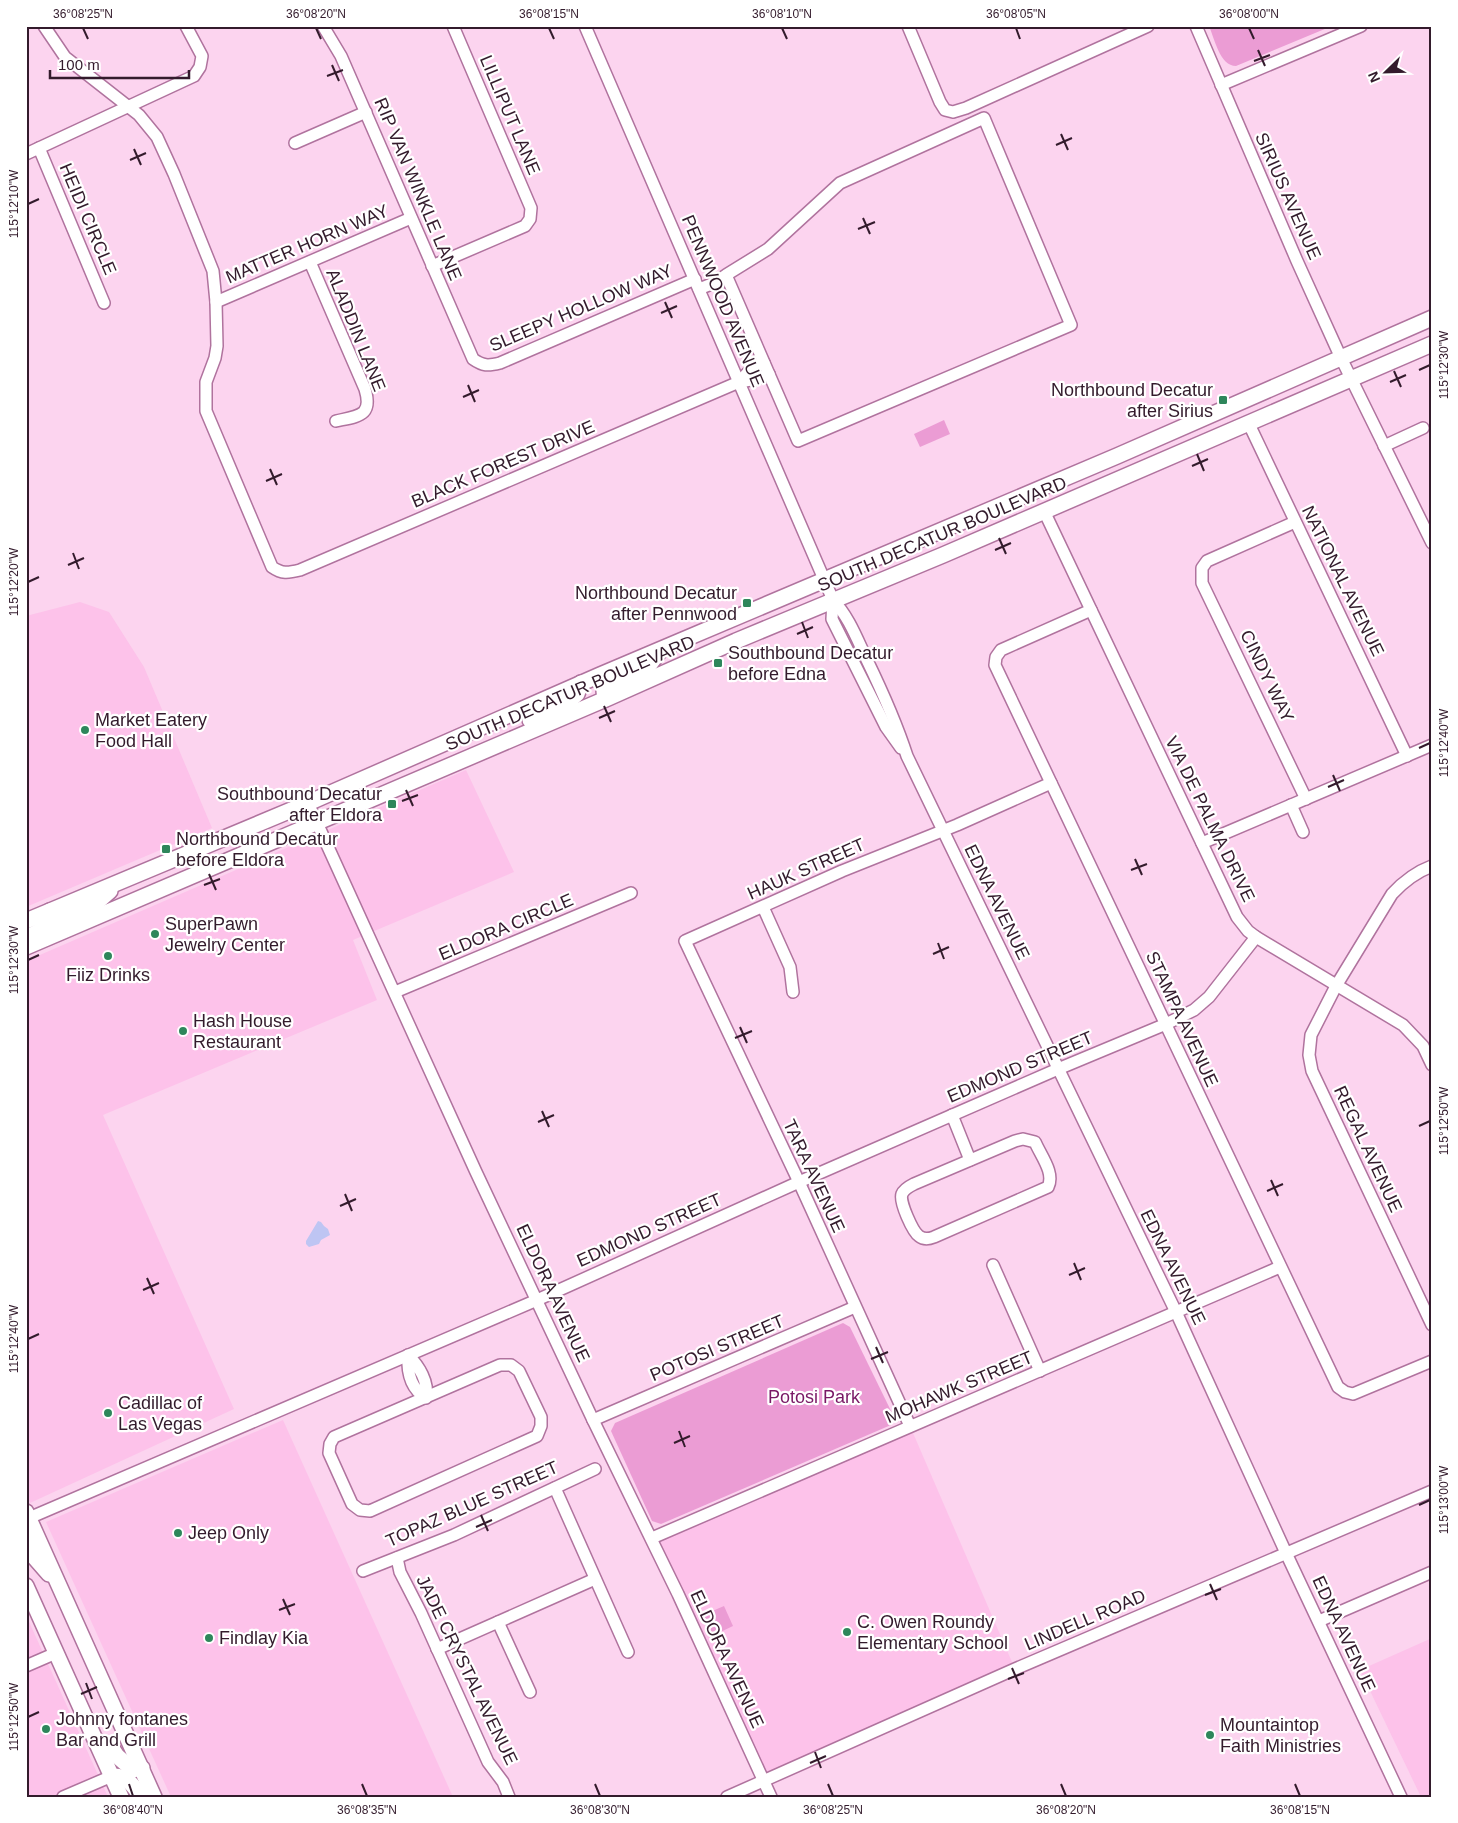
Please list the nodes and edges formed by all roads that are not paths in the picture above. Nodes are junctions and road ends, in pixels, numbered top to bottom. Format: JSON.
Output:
{"nodes":[{"id":1,"x":44,"y":26,"type":"edge"},
{"id":2,"x":186,"y":26,"type":"edge"},
{"id":3,"x":323,"y":26,"type":"edge"},
{"id":4,"x":453,"y":26,"type":"edge"},
{"id":5,"x":585,"y":26,"type":"edge"},
{"id":6,"x":908,"y":26,"type":"edge"},
{"id":7,"x":1148,"y":26,"type":"edge"},
{"id":8,"x":1196,"y":26,"type":"edge"},
{"id":9,"x":1361,"y":26,"type":"edge"},
{"id":10,"x":1221,"y":85,"type":"junction"},
{"id":11,"x":129,"y":107,"type":"junction"},
{"id":12,"x":366,"y":112,"type":"junction"},
{"id":13,"x":295,"y":143,"type":"dead end"},
{"id":14,"x":39,"y":148,"type":"junction"},
{"id":15,"x":26,"y":154,"type":"edge"},
{"id":16,"x":411,"y":218,"type":"junction"},
{"id":17,"x":310,"y":262,"type":"junction"},
{"id":18,"x":432,"y":266,"type":"junction"},
{"id":19,"x":726,"y":275,"type":"junction"},
{"id":20,"x":697,"y":284,"type":"junction"},
{"id":21,"x":216,"y":302,"type":"junction"},
{"id":22,"x":104,"y":304,"type":"dead end"},
{"id":23,"x":1432,"y":318,"type":"edge"},
{"id":24,"x":1432,"y":344,"type":"edge"},
{"id":25,"x":1340,"y":358,"type":"junction"},
{"id":26,"x":481,"y":365,"type":"joint"},
{"id":27,"x":767,"y":368,"type":"junction"},
{"id":28,"x":1351,"y":379,"type":"junction"},
{"id":29,"x":739,"y":382,"type":"junction"},
{"id":30,"x":336,"y":421,"type":"dead end"},
{"id":31,"x":1248,"y":422,"type":"junction"},
{"id":32,"x":1423,"y":428,"type":"dead end"},
{"id":33,"x":1384,"y":446,"type":"junction"},
{"id":34,"x":1098,"y":464,"type":"junction"},
{"id":35,"x":1044,"y":512,"type":"junction"},
{"id":36,"x":1296,"y":522,"type":"junction"},
{"id":37,"x":1432,"y":543,"type":"edge"},
{"id":38,"x":829,"y":590,"type":"junction"},
{"id":39,"x":1091,"y":610,"type":"junction"},
{"id":40,"x":662,"y":649,"type":"junction"},
{"id":41,"x":581,"y":683,"type":"junction"},
{"id":42,"x":605,"y":699,"type":"junction"},
{"id":43,"x":1432,"y":745,"type":"edge"},
{"id":44,"x":493,"y":747,"type":"junction"},
{"id":45,"x":1407,"y":756,"type":"junction"},
{"id":46,"x":1051,"y":783,"type":"junction"},
{"id":47,"x":1306,"y":799,"type":"junction"},
{"id":48,"x":308,"y":802,"type":"junction"},
{"id":49,"x":1291,"y":805,"type":"junction"},
{"id":50,"x":317,"y":822,"type":"junction"},
{"id":51,"x":942,"y":830,"type":"junction"},
{"id":52,"x":1303,"y":832,"type":"dead end"},
{"id":53,"x":1202,"y":843,"type":"junction"},
{"id":54,"x":181,"y":855,"type":"junction"},
{"id":55,"x":1432,"y":866,"type":"edge"},
{"id":56,"x":192,"y":875,"type":"junction"},
{"id":57,"x":122,"y":880,"type":"junction"},
{"id":58,"x":631,"y":893,"type":"dead end"},
{"id":59,"x":763,"y":907,"type":"junction"},
{"id":60,"x":50,"y":911,"type":"junction"},
{"id":61,"x":26,"y":921,"type":"edge"},
{"id":62,"x":62,"y":931,"type":"junction"},
{"id":63,"x":26,"y":937,"type":"edge"},
{"id":64,"x":1256,"y":937,"type":"junction"},
{"id":65,"x":685,"y":941,"type":"joint"},
{"id":66,"x":26,"y":947,"type":"edge"},
{"id":67,"x":1336,"y":986,"type":"junction"},
{"id":68,"x":395,"y":992,"type":"junction"},
{"id":69,"x":793,"y":992,"type":"dead end"},
{"id":70,"x":1166,"y":1024,"type":"junction"},
{"id":71,"x":1432,"y":1065,"type":"edge"},
{"id":72,"x":1058,"y":1069,"type":"junction"},
{"id":73,"x":952,"y":1116,"type":"junction"},
{"id":74,"x":970,"y":1160,"type":"junction"},
{"id":75,"x":799,"y":1182,"type":"junction"},
{"id":76,"x":993,"y":1265,"type":"dead end"},
{"id":77,"x":1280,"y":1266,"type":"junction"},
{"id":78,"x":538,"y":1300,"type":"junction"},
{"id":79,"x":854,"y":1307,"type":"junction"},
{"id":80,"x":1176,"y":1312,"type":"junction"},
{"id":81,"x":1432,"y":1325,"type":"edge"},
{"id":82,"x":408,"y":1355,"type":"junction"},
{"id":83,"x":1432,"y":1361,"type":"edge"},
{"id":84,"x":1040,"y":1371,"type":"junction"},
{"id":85,"x":426,"y":1398,"type":"junction"},
{"id":86,"x":593,"y":1420,"type":"junction"},
{"id":87,"x":910,"y":1426,"type":"junction"},
{"id":88,"x":595,"y":1469,"type":"dead end"},
{"id":89,"x":555,"y":1488,"type":"junction"},
{"id":90,"x":1432,"y":1492,"type":"edge"},
{"id":91,"x":27,"y":1516,"type":"edge"},
{"id":92,"x":652,"y":1538,"type":"junction"},
{"id":93,"x":26,"y":1542,"type":"edge"},
{"id":94,"x":1286,"y":1554,"type":"junction"},
{"id":95,"x":397,"y":1558,"type":"junction"},
{"id":96,"x":363,"y":1571,"type":"dead end"},
{"id":97,"x":1432,"y":1572,"type":"edge"},
{"id":98,"x":595,"y":1579,"type":"junction"},
{"id":99,"x":26,"y":1586,"type":"edge"},
{"id":100,"x":60,"y":1587,"type":"junction"},
{"id":101,"x":1319,"y":1621,"type":"junction"},
{"id":102,"x":498,"y":1622,"type":"junction"},
{"id":103,"x":437,"y":1649,"type":"junction"},
{"id":104,"x":56,"y":1652,"type":"junction"},
{"id":105,"x":628,"y":1652,"type":"dead end"},
{"id":106,"x":26,"y":1666,"type":"edge"},
{"id":107,"x":530,"y":1692,"type":"dead end"},
{"id":108,"x":96,"y":1741,"type":"junction"},
{"id":109,"x":142,"y":1768,"type":"junction"},
{"id":110,"x":112,"y":1776,"type":"junction"},
{"id":111,"x":764,"y":1781,"type":"junction"},
{"id":112,"x":63,"y":1797,"type":"edge"},
{"id":113,"x":121,"y":1797,"type":"edge"},
{"id":114,"x":141,"y":1797,"type":"edge"},
{"id":115,"x":154,"y":1797,"type":"edge"},
{"id":116,"x":509,"y":1797,"type":"edge"},
{"id":117,"x":728,"y":1797,"type":"edge"},
{"id":118,"x":771,"y":1797,"type":"edge"},
{"id":119,"x":1400,"y":1797,"type":"edge"}],
"edges":[{"from":1,"to":11,"type":"street"},
{"from":2,"to":11,"type":"street"},
{"from":3,"to":12,"type":"street","name":"RIP VAN WINKLE LANE"},
{"from":4,"to":18,"type":"street","name":"LILLIPUT LANE"},
{"from":5,"to":20,"type":"street","name":"PENNWOOD AVENUE"},
{"from":6,"to":7,"type":"street"},
{"from":8,"to":10,"type":"street","name":"SIRIUS AVENUE"},
{"from":9,"to":10,"type":"street"},
{"from":10,"to":25,"type":"street","name":"SIRIUS AVENUE"},
{"from":11,"to":14,"type":"street"},
{"from":11,"to":21,"type":"street"},
{"from":12,"to":13,"type":"street"},
{"from":12,"to":16,"type":"street","name":"RIP VAN WINKLE LANE"},
{"from":14,"to":15,"type":"street"},
{"from":14,"to":22,"type":"street","name":"HEIDI CIRCLE"},
{"from":16,"to":17,"type":"street","name":"MATTER HORN WAY"},
{"from":16,"to":18,"type":"street","name":"RIP VAN WINKLE LANE"},
{"from":17,"to":21,"type":"street","name":"MATTER HORN WAY"},
{"from":17,"to":30,"type":"street","name":"ALADDIN LANE"},
{"from":18,"to":26,"type":"street","name":"RIP VAN WINKLE LANE"},
{"from":19,"to":20,"type":"street","name":"SLEEPY HOLLOW WAY"},
{"from":19,"to":27,"type":"street"},
{"from":19,"to":27,"type":"street","name":"SLEEPY HOLLOW WAY"},
{"from":20,"to":26,"type":"street","name":"SLEEPY HOLLOW WAY"},
{"from":20,"to":29,"type":"street","name":"PENNWOOD AVENUE"},
{"from":21,"to":29,"type":"street","name":"BLACK FOREST DRIVE"},
{"from":23,"to":25,"type":"main road","name":"SOUTH DECATUR BOULEVARD"},
{"from":24,"to":28,"type":"main road","name":"SOUTH DECATUR BOULEVARD"},
{"from":25,"to":28,"type":"street","name":"SIRIUS AVENUE"},
{"from":25,"to":34,"type":"main road","name":"SOUTH DECATUR BOULEVARD"},
{"from":27,"to":29,"type":"street","name":"BLACK FOREST DRIVE"},
{"from":28,"to":31,"type":"main road","name":"SOUTH DECATUR BOULEVARD"},
{"from":28,"to":33,"type":"street","name":"SIRIUS AVENUE"},
{"from":29,"to":38,"type":"street","name":"PENNWOOD AVENUE"},
{"from":31,"to":35,"type":"main road","name":"SOUTH DECATUR BOULEVARD"},
{"from":31,"to":36,"type":"street","name":"NATIONAL AVENUE"},
{"from":32,"to":33,"type":"street"},
{"from":33,"to":37,"type":"street","name":"SIRIUS AVENUE"},
{"from":34,"to":35,"type":"main road"},
{"from":34,"to":38,"type":"main road","name":"SOUTH DECATUR BOULEVARD"},
{"from":35,"to":38,"type":"main road","name":"SOUTH DECATUR BOULEVARD"},
{"from":35,"to":39,"type":"street","name":"VIA DE PALMA DRIVE"},
{"from":36,"to":45,"type":"street","name":"NATIONAL AVENUE"},
{"from":36,"to":47,"type":"street","name":"CINDY WAY"},
{"from":38,"to":40,"type":"main road","name":"SOUTH DECATUR BOULEVARD"},
{"from":38,"to":42,"type":"main road","name":"SOUTH DECATUR BOULEVARD"},
{"from":38,"to":51,"type":"street","name":"EDNA AVENUE"},
{"from":39,"to":46,"type":"street","name":"STAMPA AVENUE"},
{"from":39,"to":53,"type":"street","name":"VIA DE PALMA DRIVE"},
{"from":40,"to":41,"type":"main road","name":"SOUTH DECATUR BOULEVARD"},
{"from":40,"to":42,"type":"main road"},
{"from":41,"to":44,"type":"main road"},
{"from":41,"to":48,"type":"main road","name":"SOUTH DECATUR BOULEVARD"},
{"from":42,"to":44,"type":"main road","name":"SOUTH DECATUR BOULEVARD"},
{"from":43,"to":45,"type":"street"},
{"from":44,"to":50,"type":"main road","name":"SOUTH DECATUR BOULEVARD"},
{"from":45,"to":47,"type":"street"},
{"from":46,"to":51,"type":"street","name":"HAUK STREET"},
{"from":46,"to":70,"type":"street","name":"STAMPA AVENUE"},
{"from":47,"to":49,"type":"street"},
{"from":48,"to":50,"type":"street","name":"ELDORA AVENUE"},
{"from":48,"to":54,"type":"main road","name":"SOUTH DECATUR BOULEVARD"},
{"from":49,"to":52,"type":"street"},
{"from":49,"to":53,"type":"street"},
{"from":50,"to":56,"type":"main road","name":"SOUTH DECATUR BOULEVARD"},
{"from":50,"to":68,"type":"street","name":"ELDORA AVENUE"},
{"from":51,"to":59,"type":"street","name":"HAUK STREET"},
{"from":51,"to":72,"type":"street","name":"EDNA AVENUE"},
{"from":53,"to":64,"type":"street","name":"VIA DE PALMA DRIVE"},
{"from":54,"to":56,"type":"main road"},
{"from":54,"to":57,"type":"main road","name":"SOUTH DECATUR BOULEVARD"},
{"from":55,"to":67,"type":"street"},
{"from":56,"to":62,"type":"main road","name":"SOUTH DECATUR BOULEVARD"},
{"from":57,"to":60,"type":"main road","name":"SOUTH DECATUR BOULEVARD"},
{"from":57,"to":62,"type":"main road"},
{"from":58,"to":68,"type":"street","name":"ELDORA CIRCLE"},
{"from":59,"to":65,"type":"street","name":"HAUK STREET"},
{"from":59,"to":69,"type":"street"},
{"from":60,"to":61,"type":"main road","name":"SOUTH DECATUR BOULEVARD"},
{"from":60,"to":63,"type":"main road"},
{"from":62,"to":66,"type":"main road","name":"SOUTH DECATUR BOULEVARD"},
{"from":64,"to":67,"type":"street","name":"VIA DE PALMA DRIVE"},
{"from":64,"to":70,"type":"street","name":"EDMOND STREET"},
{"from":65,"to":75,"type":"street","name":"TARA AVENUE"},
{"from":67,"to":71,"type":"street","name":"VIA DE PALMA DRIVE"},
{"from":67,"to":81,"type":"street","name":"REGAL AVENUE"},
{"from":68,"to":78,"type":"street","name":"ELDORA AVENUE"},
{"from":70,"to":72,"type":"street","name":"EDMOND STREET"},
{"from":70,"to":77,"type":"street","name":"STAMPA AVENUE"},
{"from":72,"to":73,"type":"street","name":"EDMOND STREET"},
{"from":72,"to":80,"type":"street","name":"EDNA AVENUE"},
{"from":73,"to":74,"type":"street"},
{"from":73,"to":75,"type":"street","name":"EDMOND STREET"},
{"from":74,"to":74,"type":"street"},
{"from":75,"to":78,"type":"street","name":"EDMOND STREET"},
{"from":75,"to":79,"type":"street","name":"TARA AVENUE"},
{"from":76,"to":84,"type":"street"},
{"from":77,"to":80,"type":"street","name":"MOHAWK STREET"},
{"from":77,"to":83,"type":"street","name":"STAMPA AVENUE"},
{"from":78,"to":82,"type":"street","name":"EDMOND STREET"},
{"from":78,"to":86,"type":"street","name":"ELDORA AVENUE"},
{"from":79,"to":86,"type":"street","name":"POTOSI STREET"},
{"from":79,"to":87,"type":"street","name":"TARA AVENUE"},
{"from":80,"to":84,"type":"street","name":"MOHAWK STREET"},
{"from":80,"to":94,"type":"street","name":"EDNA AVENUE"},
{"from":82,"to":85,"type":"street"},
{"from":82,"to":91,"type":"street","name":"EDMOND STREET"},
{"from":84,"to":87,"type":"street","name":"MOHAWK STREET"},
{"from":85,"to":85,"type":"street"},
{"from":86,"to":92,"type":"street","name":"ELDORA AVENUE"},
{"from":87,"to":92,"type":"street","name":"MOHAWK STREET"},
{"from":88,"to":89,"type":"street","name":"TOPAZ BLUE STREET"},
{"from":89,"to":95,"type":"street","name":"TOPAZ BLUE STREET"},
{"from":89,"to":98,"type":"street"},
{"from":90,"to":94,"type":"street","name":"LINDELL ROAD"},
{"from":91,"to":100,"type":"main road"},
{"from":92,"to":111,"type":"street","name":"ELDORA AVENUE"},
{"from":93,"to":100,"type":"main road"},
{"from":94,"to":101,"type":"street","name":"EDNA AVENUE"},
{"from":94,"to":111,"type":"street","name":"LINDELL ROAD"},
{"from":95,"to":96,"type":"street","name":"TOPAZ BLUE STREET"},
{"from":95,"to":103,"type":"street","name":"JADE CRYSTAL AVENUE"},
{"from":97,"to":101,"type":"street"},
{"from":98,"to":102,"type":"street"},
{"from":98,"to":105,"type":"street"},
{"from":99,"to":104,"type":"main road"},
{"from":100,"to":109,"type":"main road"},
{"from":101,"to":119,"type":"street","name":"EDNA AVENUE"},
{"from":102,"to":103,"type":"street"},
{"from":102,"to":107,"type":"street"},
{"from":103,"to":116,"type":"street","name":"JADE CRYSTAL AVENUE"},
{"from":104,"to":106,"type":"street"},
{"from":104,"to":108,"type":"main road"},
{"from":108,"to":109,"type":"main road"},
{"from":108,"to":110,"type":"main road"},
{"from":109,"to":115,"type":"main road"},
{"from":110,"to":112,"type":"street"},
{"from":110,"to":113,"type":"main road"},
{"from":110,"to":114,"type":"main road"},
{"from":111,"to":117,"type":"street","name":"LINDELL ROAD"},
{"from":111,"to":118,"type":"street","name":"ELDORA AVENUE"}]}
